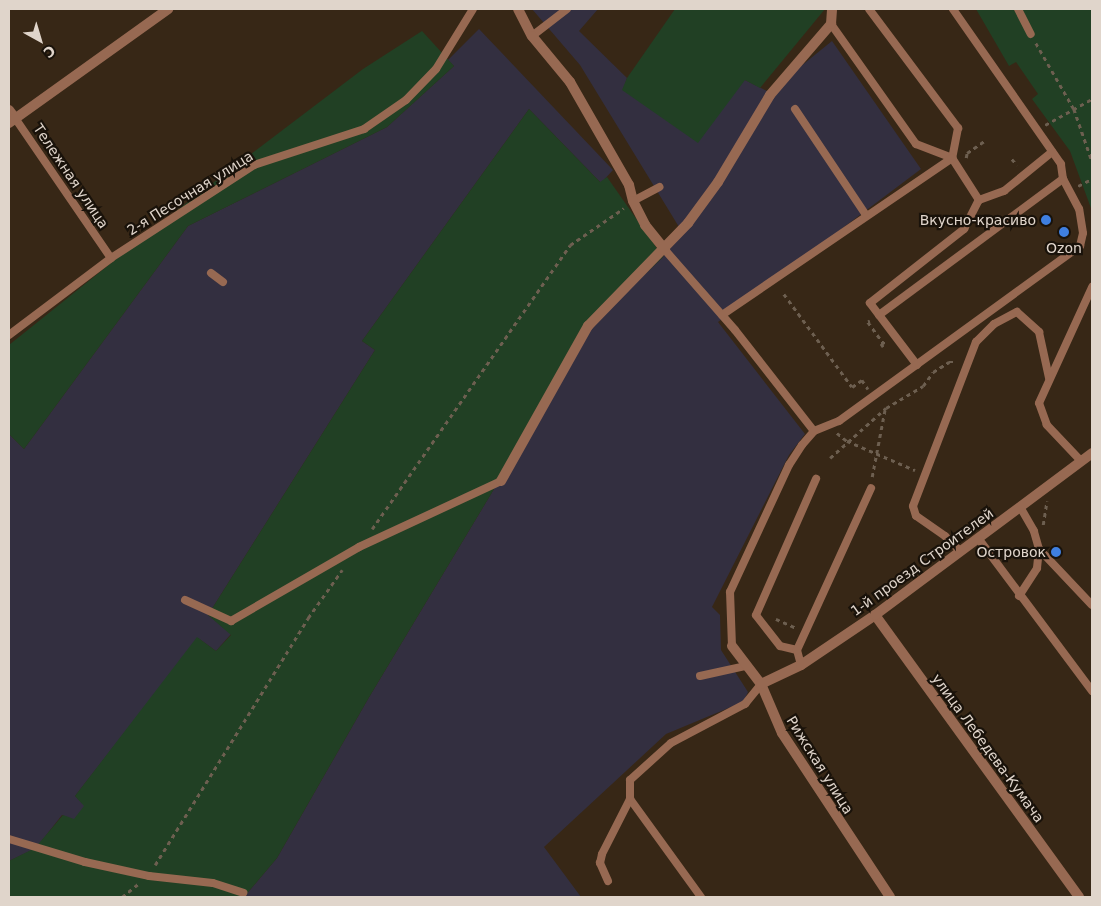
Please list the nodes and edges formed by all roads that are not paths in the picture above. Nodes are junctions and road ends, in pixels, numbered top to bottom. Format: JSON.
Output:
{"nodes":[{"id":1,"x":168,"y":9,"type":"edge"},
{"id":2,"x":473,"y":9,"type":"edge"},
{"id":3,"x":518,"y":9,"type":"edge"},
{"id":4,"x":567,"y":9,"type":"edge"},
{"id":5,"x":832,"y":9,"type":"edge"},
{"id":6,"x":869,"y":9,"type":"edge"},
{"id":7,"x":953,"y":9,"type":"edge"},
{"id":8,"x":1018,"y":9,"type":"edge"},
{"id":9,"x":830,"y":24,"type":"junction"},
{"id":10,"x":1031,"y":34,"type":"road end"},
{"id":11,"x":532,"y":36,"type":"junction"},
{"id":12,"x":795,"y":109,"type":"dead end"},
{"id":13,"x":11,"y":117,"type":"edge"},
{"id":14,"x":1052,"y":152,"type":"junction"},
{"id":15,"x":952,"y":158,"type":"junction"},
{"id":16,"x":1063,"y":179,"type":"junction"},
{"id":17,"x":659,"y":187,"type":"dead end"},
{"id":18,"x":979,"y":200,"type":"junction"},
{"id":19,"x":633,"y":201,"type":"junction"},
{"id":20,"x":866,"y":215,"type":"junction"},
{"id":21,"x":665,"y":250,"type":"junction"},
{"id":22,"x":111,"y":258,"type":"junction"},
{"id":23,"x":211,"y":273,"type":"dead end"},
{"id":24,"x":223,"y":282,"type":"dead end"},
{"id":25,"x":1092,"y":287,"type":"edge"},
{"id":26,"x":722,"y":315,"type":"junction"},
{"id":27,"x":879,"y":315,"type":"junction"},
{"id":28,"x":9,"y":335,"type":"edge"},
{"id":29,"x":917,"y":365,"type":"junction"},
{"id":30,"x":1049,"y":378,"type":"junction"},
{"id":31,"x":814,"y":431,"type":"junction"},
{"id":32,"x":1092,"y":452,"type":"edge"},
{"id":33,"x":1081,"y":461,"type":"junction"},
{"id":34,"x":816,"y":479,"type":"dead end"},
{"id":35,"x":501,"y":481,"type":"joint"},
{"id":36,"x":871,"y":488,"type":"dead end"},
{"id":37,"x":1020,"y":507,"type":"junction"},
{"id":38,"x":978,"y":538,"type":"junction"},
{"id":39,"x":1039,"y":549,"type":"junction"},
{"id":40,"x":960,"y":551,"type":"junction"},
{"id":41,"x":1019,"y":596,"type":"junction"},
{"id":42,"x":185,"y":600,"type":"dead end"},
{"id":43,"x":1092,"y":605,"type":"edge"},
{"id":44,"x":875,"y":615,"type":"junction"},
{"id":45,"x":732,"y":646,"type":"joint"},
{"id":46,"x":797,"y":650,"type":"junction"},
{"id":47,"x":801,"y":665,"type":"junction"},
{"id":48,"x":745,"y":666,"type":"junction"},
{"id":49,"x":700,"y":676,"type":"dead end"},
{"id":50,"x":761,"y":684,"type":"junction"},
{"id":51,"x":1092,"y":691,"type":"edge"},
{"id":52,"x":630,"y":799,"type":"junction"},
{"id":53,"x":9,"y":839,"type":"edge"},
{"id":54,"x":608,"y":881,"type":"dead end"},
{"id":55,"x":243,"y":893,"type":"dead end"},
{"id":56,"x":701,"y":897,"type":"edge"},
{"id":57,"x":890,"y":897,"type":"edge"},
{"id":58,"x":1079,"y":897,"type":"edge"}],
"edges":[{"from":1,"to":13,"type":"street"},
{"from":2,"to":22,"type":"lane","name":"2-я Песочная улица"},
{"from":3,"to":11,"type":"street"},
{"from":4,"to":11,"type":"lane"},
{"from":5,"to":9,"type":"street"},
{"from":6,"to":15,"type":"lane"},
{"from":7,"to":14,"type":"lane"},
{"from":8,"to":10,"type":"lane"},
{"from":9,"to":15,"type":"lane"},
{"from":9,"to":21,"type":"street"},
{"from":11,"to":19,"type":"street"},
{"from":12,"to":20,"type":"lane"},
{"from":13,"to":22,"type":"lane","name":"Тележная улица"},
{"from":14,"to":16,"type":"lane"},
{"from":14,"to":18,"type":"lane"},
{"from":15,"to":18,"type":"lane"},
{"from":15,"to":20,"type":"lane"},
{"from":16,"to":27,"type":"lane"},
{"from":16,"to":29,"type":"lane"},
{"from":17,"to":19,"type":"lane"},
{"from":18,"to":27,"type":"lane"},
{"from":19,"to":21,"type":"street"},
{"from":20,"to":26,"type":"lane"},
{"from":21,"to":26,"type":"lane"},
{"from":21,"to":35,"type":"street"},
{"from":22,"to":28,"type":"lane","name":"2-я Песочная улица"},
{"from":23,"to":24,"type":"lane"},
{"from":25,"to":30,"type":"lane"},
{"from":26,"to":31,"type":"lane"},
{"from":27,"to":29,"type":"lane"},
{"from":29,"to":31,"type":"lane"},
{"from":30,"to":33,"type":"lane"},
{"from":30,"to":40,"type":"lane"},
{"from":31,"to":45,"type":"lane"},
{"from":32,"to":33,"type":"street","name":"1-й проезд Строителей"},
{"from":33,"to":37,"type":"street","name":"1-й проезд Строителей"},
{"from":34,"to":46,"type":"lane"},
{"from":35,"to":42,"type":"lane"},
{"from":36,"to":46,"type":"lane"},
{"from":37,"to":38,"type":"street","name":"1-й проезд Строителей"},
{"from":37,"to":39,"type":"lane"},
{"from":38,"to":40,"type":"street","name":"1-й проезд Строителей"},
{"from":38,"to":41,"type":"lane"},
{"from":39,"to":41,"type":"lane"},
{"from":39,"to":43,"type":"lane"},
{"from":40,"to":44,"type":"street","name":"1-й проезд Строителей"},
{"from":41,"to":51,"type":"lane"},
{"from":44,"to":47,"type":"street","name":"1-й проезд Строителей"},
{"from":44,"to":58,"type":"street","name":"улица Лебедева-Кумача"},
{"from":45,"to":48,"type":"street","name":"Рижская улица"},
{"from":46,"to":47,"type":"lane"},
{"from":47,"to":50,"type":"street","name":"1-й проезд Строителей"},
{"from":48,"to":49,"type":"lane"},
{"from":48,"to":50,"type":"street","name":"Рижская улица"},
{"from":50,"to":52,"type":"lane"},
{"from":50,"to":57,"type":"street","name":"Рижская улица"},
{"from":52,"to":54,"type":"lane"},
{"from":52,"to":56,"type":"lane"},
{"from":53,"to":55,"type":"lane"}]}
